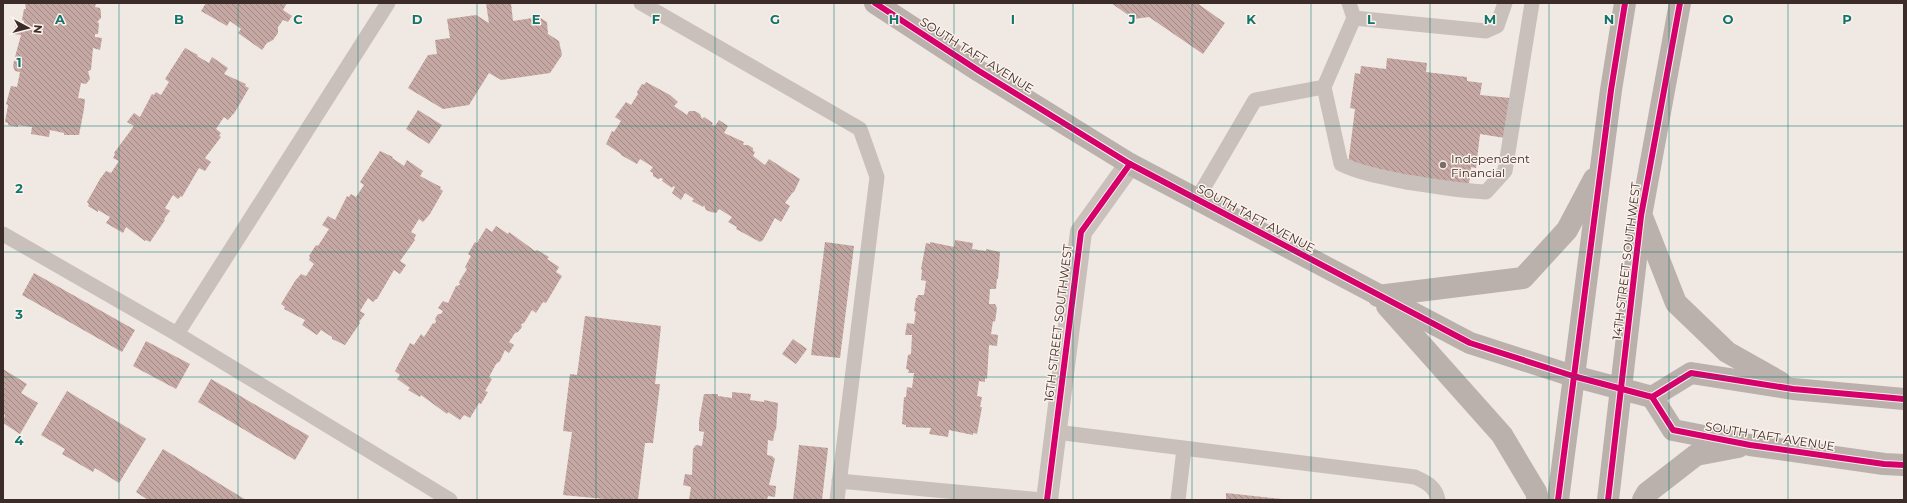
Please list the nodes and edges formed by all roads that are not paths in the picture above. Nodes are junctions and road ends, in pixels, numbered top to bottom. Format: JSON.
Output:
{"nodes":[{"id":1,"x":388,"y":3,"type":"edge"},
{"id":2,"x":641,"y":3,"type":"edge"},
{"id":3,"x":875,"y":3,"type":"edge"},
{"id":4,"x":1349,"y":3,"type":"edge"},
{"id":5,"x":1505,"y":3,"type":"edge"},
{"id":6,"x":1532,"y":3,"type":"edge"},
{"id":7,"x":1625,"y":3,"type":"edge"},
{"id":8,"x":1680,"y":3,"type":"edge"},
{"id":9,"x":1354,"y":18,"type":"junction"},
{"id":10,"x":1324,"y":87,"type":"junction"},
{"id":11,"x":1130,"y":164,"type":"junction"},
{"id":12,"x":1601,"y":167,"type":"junction"},
{"id":13,"x":1197,"y":199,"type":"junction"},
{"id":14,"x":1641,"y":216,"type":"junction"},
{"id":15,"x":3,"y":234,"type":"edge"},
{"id":16,"x":1378,"y":296,"type":"junction"},
{"id":17,"x":177,"y":334,"type":"junction"},
{"id":18,"x":1573,"y":376,"type":"junction"},
{"id":19,"x":1621,"y":389,"type":"junction"},
{"id":20,"x":1793,"y":390,"type":"junction"},
{"id":21,"x":1652,"y":397,"type":"junction"},
{"id":22,"x":1904,"y":399,"type":"edge"},
{"id":23,"x":1056,"y":432,"type":"junction"},
{"id":24,"x":1750,"y":445,"type":"junction"},
{"id":25,"x":1184,"y":449,"type":"junction"},
{"id":26,"x":1904,"y":465,"type":"edge"},
{"id":27,"x":839,"y":481,"type":"junction"},
{"id":28,"x":450,"y":500,"type":"edge"},
{"id":29,"x":837,"y":500,"type":"edge"},
{"id":30,"x":1042,"y":500,"type":"edge"},
{"id":31,"x":1047,"y":500,"type":"edge"},
{"id":32,"x":1178,"y":500,"type":"edge"},
{"id":33,"x":1438,"y":500,"type":"edge"},
{"id":34,"x":1538,"y":500,"type":"edge"},
{"id":35,"x":1558,"y":500,"type":"edge"},
{"id":36,"x":1608,"y":500,"type":"edge"},
{"id":37,"x":1643,"y":500,"type":"edge"}],
"edges":[{"from":1,"to":17,"type":"lane"},
{"from":2,"to":27,"type":"lane"},
{"from":3,"to":11,"type":"main road","name":"SOUTH TAFT AVENUE"},
{"from":4,"to":9,"type":"lane"},
{"from":5,"to":9,"type":"lane"},
{"from":6,"to":10,"type":"lane"},
{"from":7,"to":12,"type":"main road"},
{"from":8,"to":14,"type":"main road","name":"14TH STREET SOUTHWEST"},
{"from":9,"to":10,"type":"lane"},
{"from":10,"to":13,"type":"lane"},
{"from":11,"to":13,"type":"main road","name":"SOUTH TAFT AVENUE"},
{"from":11,"to":23,"type":"street","name":"16TH STREET SOUTHWEST"},
{"from":12,"to":16,"type":"main road"},
{"from":12,"to":18,"type":"main road"},
{"from":13,"to":16,"type":"main road","name":"SOUTH TAFT AVENUE"},
{"from":14,"to":19,"type":"main road","name":"14TH STREET SOUTHWEST"},
{"from":14,"to":20,"type":"main road"},
{"from":15,"to":17,"type":"lane"},
{"from":16,"to":18,"type":"main road","name":"SOUTH TAFT AVENUE"},
{"from":16,"to":34,"type":"main road"},
{"from":17,"to":28,"type":"lane"},
{"from":18,"to":19,"type":"main road","name":"SOUTH TAFT AVENUE"},
{"from":18,"to":35,"type":"main road"},
{"from":19,"to":21,"type":"main road","name":"SOUTH TAFT AVENUE"},
{"from":19,"to":36,"type":"main road","name":"14TH STREET SOUTHWEST"},
{"from":20,"to":21,"type":"main road"},
{"from":20,"to":22,"type":"main road"},
{"from":21,"to":24,"type":"main road","name":"SOUTH TAFT AVENUE"},
{"from":23,"to":25,"type":"lane"},
{"from":23,"to":31,"type":"street","name":"16TH STREET SOUTHWEST"},
{"from":24,"to":26,"type":"main road","name":"SOUTH TAFT AVENUE"},
{"from":24,"to":37,"type":"main road"},
{"from":25,"to":32,"type":"lane"},
{"from":25,"to":33,"type":"lane"},
{"from":27,"to":29,"type":"lane"},
{"from":27,"to":30,"type":"lane"}]}
